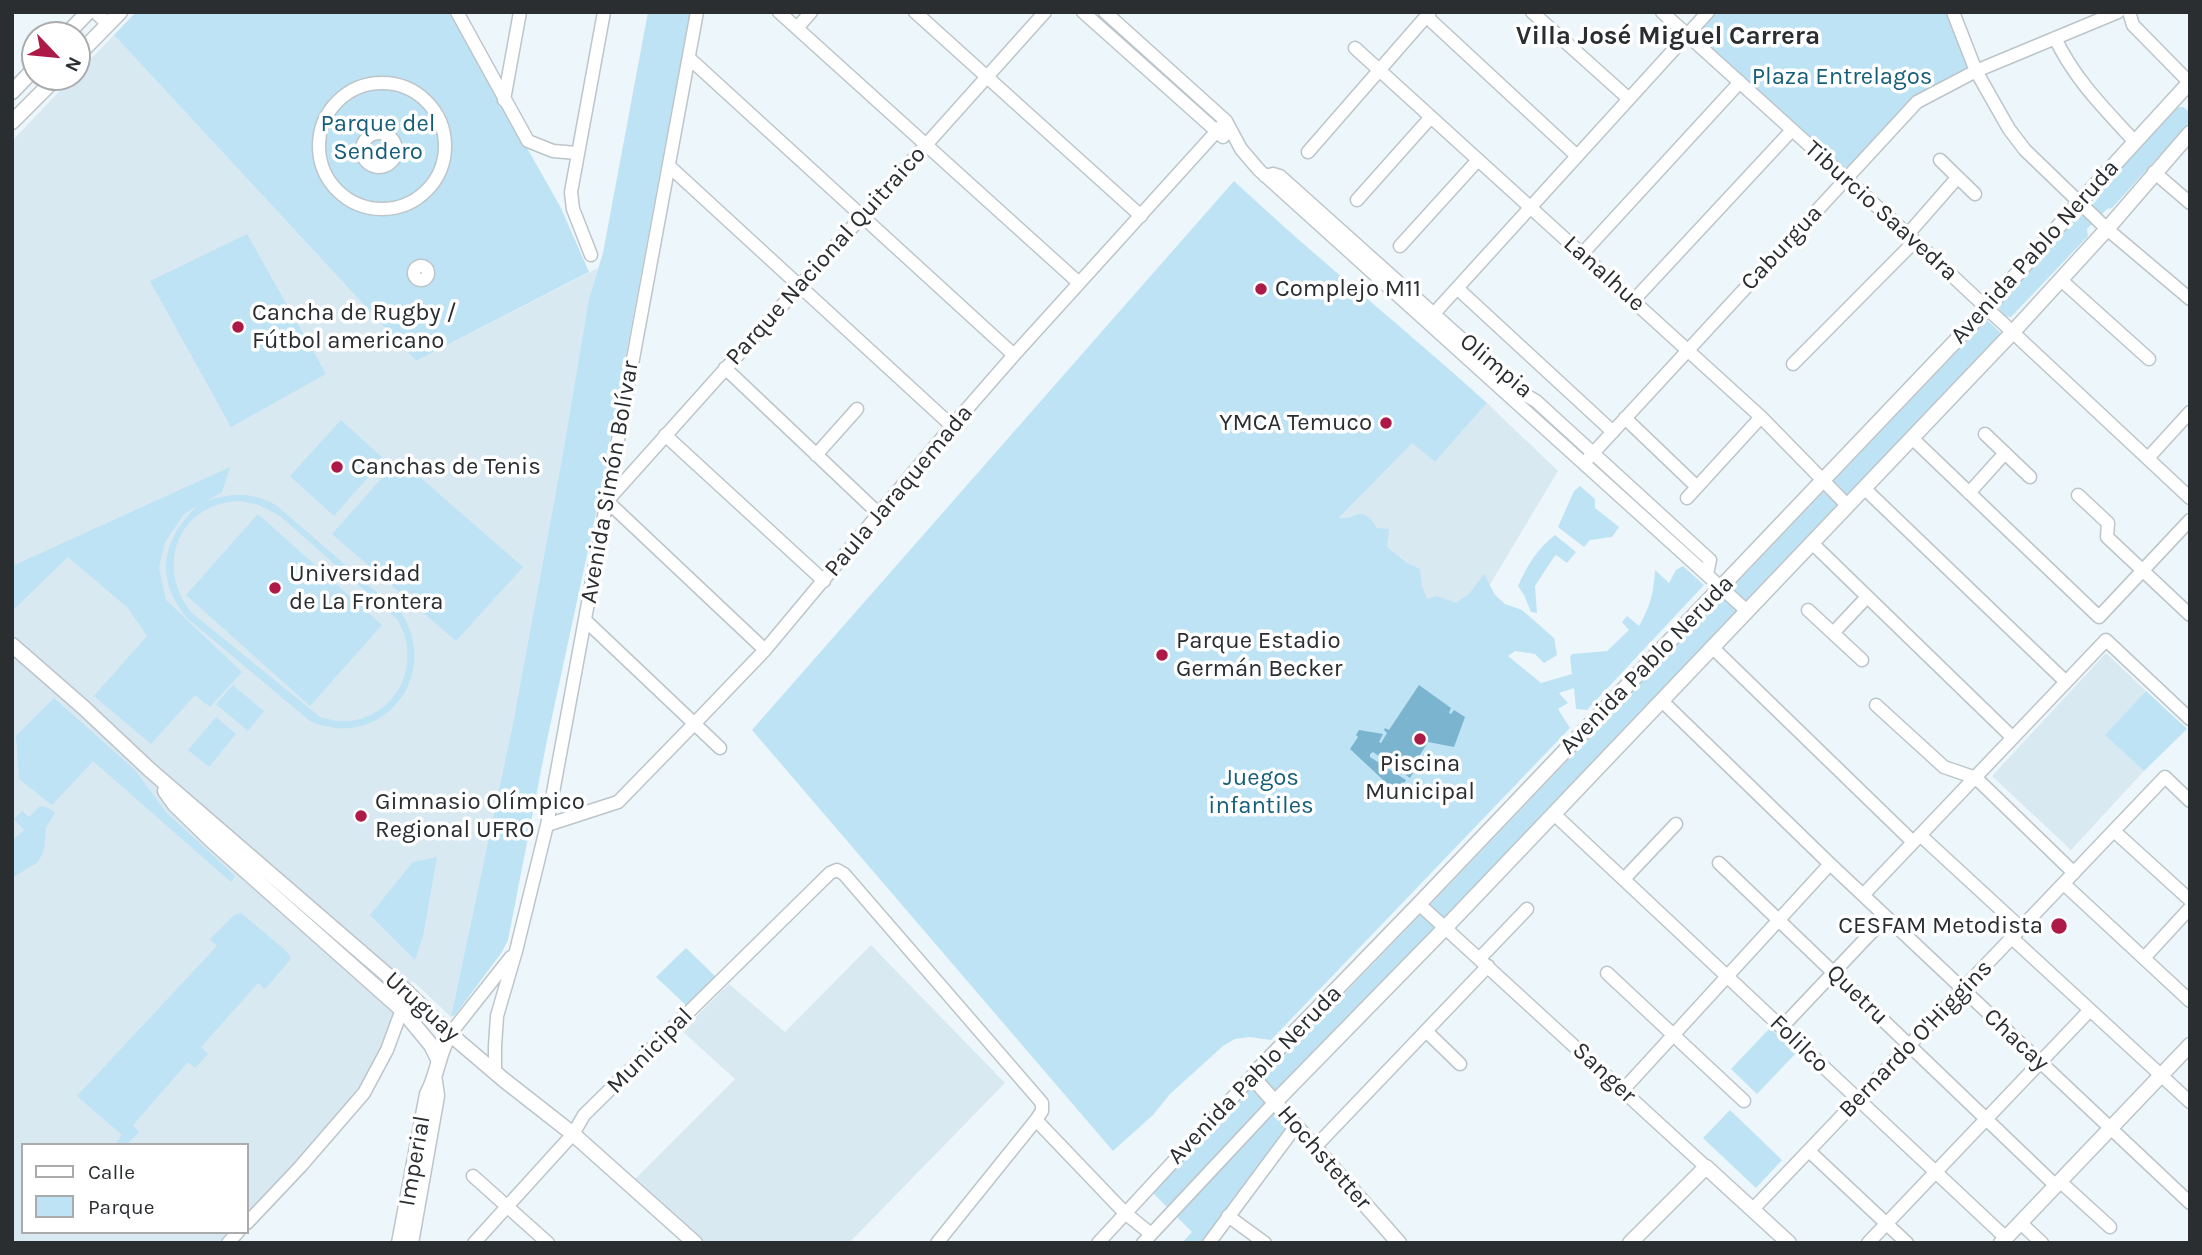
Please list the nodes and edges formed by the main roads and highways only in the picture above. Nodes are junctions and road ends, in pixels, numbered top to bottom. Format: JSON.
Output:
{"nodes":[{"id":1,"x":120,"y":12,"type":"edge"},
{"id":2,"x":91,"y":42,"type":"edge"},
{"id":3,"x":2190,"y":82,"type":"edge"},
{"id":4,"x":43,"y":91,"type":"edge"},
{"id":5,"x":12,"y":122,"type":"edge"},
{"id":6,"x":2190,"y":133,"type":"edge"},
{"id":7,"x":12,"y":645,"type":"edge"},
{"id":8,"x":150,"y":770,"type":"junction"},
{"id":9,"x":414,"y":1024,"type":"junction"},
{"id":10,"x":449,"y":1037,"type":"junction"},
{"id":11,"x":2190,"y":1045,"type":"edge"},
{"id":12,"x":2190,"y":1055,"type":"edge"},
{"id":13,"x":439,"y":1061,"type":"junction"},
{"id":14,"x":1257,"y":1071,"type":"joint"},
{"id":15,"x":2164,"y":1077,"type":"junction"},
{"id":16,"x":1275,"y":1102,"type":"junction"},
{"id":17,"x":2060,"y":1185,"type":"junction"},
{"id":18,"x":408,"y":1239,"type":"edge"},
{"id":19,"x":1391,"y":1239,"type":"edge"},
{"id":20,"x":2006,"y":1241,"type":"edge"},
{"id":21,"x":695,"y":1243,"type":"edge"},
{"id":22,"x":1630,"y":1243,"type":"edge"},
{"id":23,"x":1789,"y":1243,"type":"edge"}],
"edges":[{"from":1,"to":2,"type":"main road"},
{"from":3,"to":14,"type":"main road","name":"Avenida Pablo Neruda"},
{"from":4,"to":5,"type":"main road"},
{"from":6,"to":16,"type":"main road","name":"Avenida Pablo Neruda"},
{"from":7,"to":8,"type":"main road","name":"Uruguay"},
{"from":8,"to":9,"type":"main road","name":"Uruguay"},
{"from":8,"to":10,"type":"main road","name":"Uruguay"},
{"from":9,"to":10,"type":"main road"},
{"from":9,"to":13,"type":"main road","name":"Uruguay"},
{"from":10,"to":13,"type":"main road","name":"Imperial"},
{"from":10,"to":21,"type":"main road","name":"Uruguay"},
{"from":11,"to":15,"type":"main road"},
{"from":12,"to":15,"type":"main road"},
{"from":13,"to":18,"type":"main road","name":"Imperial"},
{"from":14,"to":16,"type":"main road","name":"Hochstetter"},
{"from":15,"to":17,"type":"main road"},
{"from":16,"to":19,"type":"main road","name":"Hochstetter"},
{"from":17,"to":20,"type":"main road"},
{"from":17,"to":20,"type":"main road"},
{"from":22,"to":23,"type":"main road","name":"Sanger"}]}
